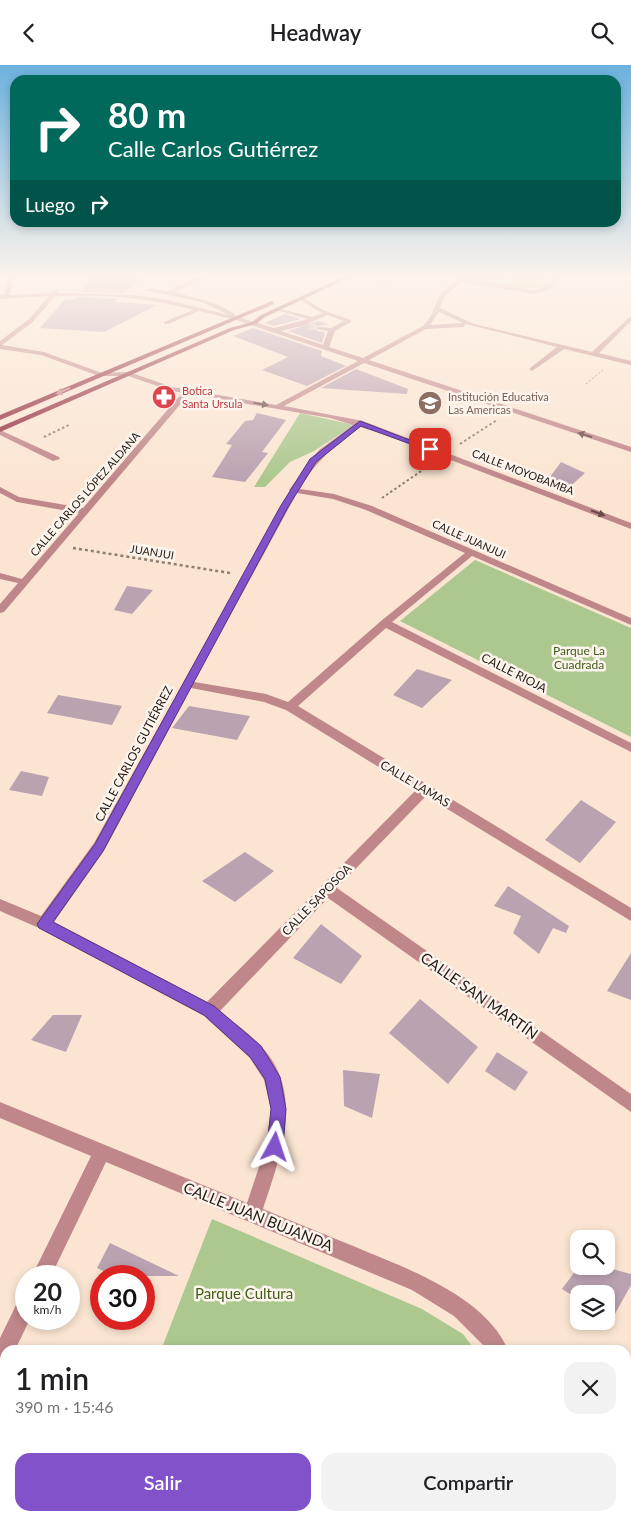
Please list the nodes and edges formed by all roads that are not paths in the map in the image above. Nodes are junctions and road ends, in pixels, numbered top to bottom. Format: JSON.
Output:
{"nodes":[{"id":1,"x":175,"y":344,"type":"edge"},
{"id":2,"x":198,"y":344,"type":"edge"},
{"id":3,"x":314,"y":344,"type":"edge"},
{"id":4,"x":327,"y":344,"type":"edge"},
{"id":5,"x":395,"y":344,"type":"edge"},
{"id":6,"x":550,"y":344,"type":"edge"},
{"id":7,"x":606,"y":344,"type":"edge"},
{"id":8,"x":0,"y":346,"type":"edge"},
{"id":9,"x":562,"y":347,"type":"junction"},
{"id":10,"x":325,"y":348,"type":"junction"},
{"id":11,"x":594,"y":355,"type":"junction"},
{"id":12,"x":364,"y":361,"type":"junction"},
{"id":13,"x":631,"y":363,"type":"edge"},
{"id":14,"x":532,"y":369,"type":"dead end"},
{"id":15,"x":129,"y":374,"type":"junction"},
{"id":16,"x":101,"y":375,"type":"junction"},
{"id":17,"x":187,"y":392,"type":"junction"},
{"id":18,"x":279,"y":406,"type":"junction"},
{"id":19,"x":0,"y":418,"type":"edge"},
{"id":20,"x":360,"y":423,"type":"junction"},
{"id":21,"x":0,"y":431,"type":"edge"},
{"id":22,"x":631,"y":450,"type":"edge"},
{"id":23,"x":56,"y":459,"type":"dead end"},
{"id":24,"x":0,"y":490,"type":"edge"},
{"id":25,"x":293,"y":490,"type":"junction"},
{"id":26,"x":85,"y":511,"type":"junction"},
{"id":27,"x":631,"y":526,"type":"edge"},
{"id":28,"x":472,"y":552,"type":"junction"},
{"id":29,"x":0,"y":576,"type":"edge"},
{"id":30,"x":24,"y":582,"type":"junction"},
{"id":31,"x":0,"y":611,"type":"edge"},
{"id":32,"x":631,"y":622,"type":"edge"},
{"id":33,"x":385,"y":623,"type":"junction"},
{"id":34,"x":187,"y":684,"type":"junction"},
{"id":35,"x":290,"y":707,"type":"junction"},
{"id":36,"x":631,"y":747,"type":"edge"},
{"id":37,"x":424,"y":790,"type":"junction"},
{"id":38,"x":327,"y":889,"type":"junction"},
{"id":39,"x":0,"y":905,"type":"edge"},
{"id":40,"x":631,"y":915,"type":"edge"},
{"id":41,"x":44,"y":924,"type":"junction"},
{"id":42,"x":209,"y":1011,"type":"junction"},
{"id":43,"x":631,"y":1103,"type":"edge"},
{"id":44,"x":0,"y":1110,"type":"edge"},
{"id":45,"x":102,"y":1152,"type":"junction"},
{"id":46,"x":252,"y":1214,"type":"junction"},
{"id":47,"x":46,"y":1265,"type":"edge"},
{"id":48,"x":15,"y":1329,"type":"edge"},
{"id":49,"x":7,"y":1345,"type":"edge"},
{"id":50,"x":496,"y":1345,"type":"edge"}],
"edges":[{"from":1,"to":16,"type":"main road"},
{"from":2,"to":15,"type":"main road"},
{"from":3,"to":10,"type":"street"},
{"from":4,"to":10,"type":"street"},
{"from":5,"to":12,"type":"street"},
{"from":6,"to":9,"type":"street"},
{"from":7,"to":11,"type":"street"},
{"from":8,"to":16,"type":"street","name":"CALLE MOYOBAMBA"},
{"from":9,"to":11,"type":"street"},
{"from":9,"to":14,"type":"street"},
{"from":10,"to":12,"type":"street"},
{"from":11,"to":13,"type":"street"},
{"from":12,"to":18,"type":"street"},
{"from":22,"to":12,"type":"street","one_way":true},
{"from":15,"to":16,"type":"street","name":"CALLE MOYOBAMBA"},
{"from":15,"to":17,"type":"street","name":"CALLE MOYOBAMBA"},
{"from":15,"to":21,"type":"main road"},
{"from":16,"to":19,"type":"main road","one_way":true},
{"from":17,"to":18,"type":"street","name":"CALLE MOYOBAMBA","one_way":true},
{"from":17,"to":26,"type":"street","name":"CALLE CARLOS LÓPEZ ALDANA"},
{"from":18,"to":20,"type":"street","name":"CALLE MOYOBAMBA"},
{"from":20,"to":25,"type":"street","name":"CALLE CARLOS GUTIÉRREZ"},
{"from":20,"to":27,"type":"street","name":"CALLE MOYOBAMBA","one_way":true},
{"from":21,"to":23,"type":"street"},
{"from":24,"to":26,"type":"street"},
{"from":25,"to":28,"type":"street","name":"CALLE JUANJUI"},
{"from":25,"to":34,"type":"street","name":"CALLE CARLOS GUTIÉRREZ"},
{"from":26,"to":30,"type":"street","name":"CALLE CARLOS LÓPEZ ALDANA"},
{"from":28,"to":32,"type":"street","name":"CALLE JUANJUI"},
{"from":28,"to":33,"type":"street"},
{"from":29,"to":30,"type":"street"},
{"from":30,"to":31,"type":"street","name":"CALLE CARLOS LÓPEZ ALDANA"},
{"from":33,"to":35,"type":"street"},
{"from":33,"to":36,"type":"street","name":"CALLE RIOJA"},
{"from":34,"to":35,"type":"street","name":"CALLE LAMAS"},
{"from":34,"to":41,"type":"street","name":"CALLE CARLOS GUTIÉRREZ"},
{"from":35,"to":37,"type":"street","name":"CALLE LAMAS"},
{"from":37,"to":38,"type":"street","name":"CALLE SAPOSOA"},
{"from":37,"to":40,"type":"street","name":"CALLE LAMAS"},
{"from":38,"to":42,"type":"street","name":"CALLE SAPOSOA"},
{"from":38,"to":43,"type":"street","name":"CALLE SAN MARTÍN"},
{"from":39,"to":41,"type":"street"},
{"from":41,"to":42,"type":"street"},
{"from":42,"to":46,"type":"street"},
{"from":44,"to":45,"type":"street","name":"CALLE JUAN BUJANDA"},
{"from":45,"to":46,"type":"street","name":"CALLE JUAN BUJANDA"},
{"from":45,"to":47,"type":"street"},
{"from":46,"to":50,"type":"street","name":"CALLE JUAN BUJANDA"},
{"from":48,"to":49,"type":"street"}]}
